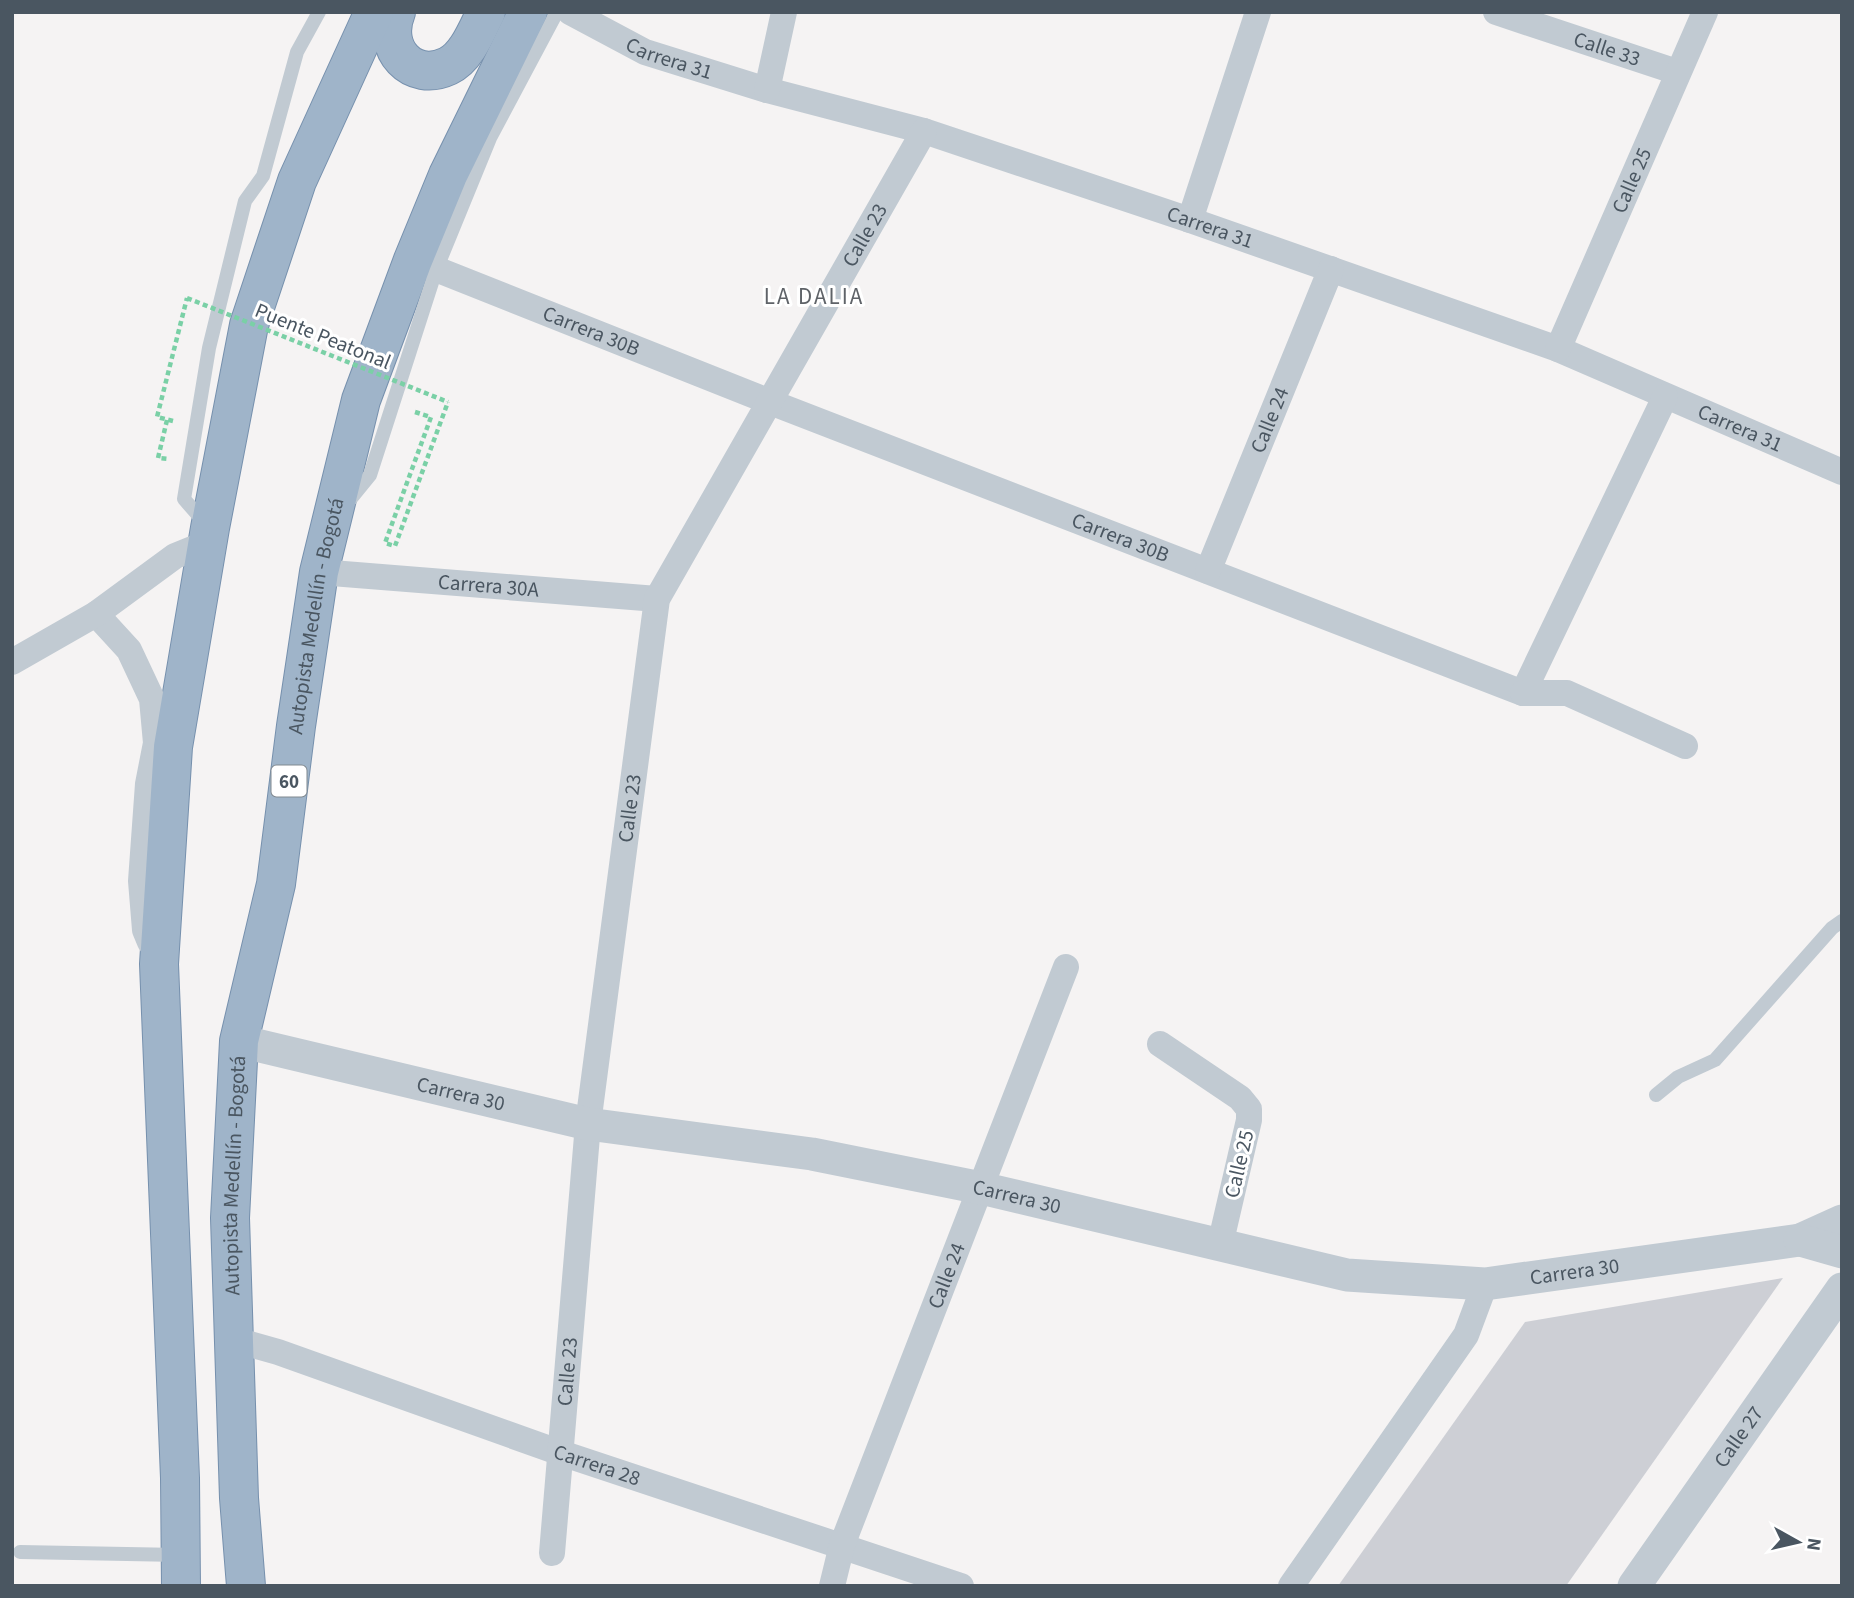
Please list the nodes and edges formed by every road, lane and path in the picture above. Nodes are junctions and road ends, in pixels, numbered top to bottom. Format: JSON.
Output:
{"nodes":[{"id":1,"x":318,"y":12,"type":"edge"},
{"id":2,"x":374,"y":12,"type":"edge"},
{"id":3,"x":396,"y":12,"type":"edge"},
{"id":4,"x":486,"y":12,"type":"edge"},
{"id":5,"x":528,"y":12,"type":"edge"},
{"id":6,"x":557,"y":12,"type":"edge"},
{"id":7,"x":570,"y":12,"type":"edge"},
{"id":8,"x":784,"y":12,"type":"edge"},
{"id":9,"x":1258,"y":12,"type":"edge"},
{"id":10,"x":1496,"y":12,"type":"edge"},
{"id":11,"x":1705,"y":12,"type":"edge"},
{"id":12,"x":1677,"y":72,"type":"junction"},
{"id":13,"x":767,"y":90,"type":"junction"},
{"id":14,"x":924,"y":131,"type":"junction"},
{"id":15,"x":1190,"y":220,"type":"junction"},
{"id":16,"x":424,"y":265,"type":"junction"},
{"id":17,"x":1331,"y":269,"type":"junction"},
{"id":18,"x":1558,"y":349,"type":"junction"},
{"id":19,"x":1665,"y":397,"type":"junction"},
{"id":20,"x":770,"y":402,"type":"junction"},
{"id":21,"x":413,"y":412,"type":"dead end"},
{"id":22,"x":167,"y":420,"type":"junction"},
{"id":23,"x":181,"y":423,"type":"dead end"},
{"id":24,"x":158,"y":458,"type":"dead end"},
{"id":25,"x":1842,"y":472,"type":"edge"},
{"id":26,"x":209,"y":535,"type":"junction"},
{"id":27,"x":1208,"y":571,"type":"junction"},
{"id":28,"x":319,"y":572,"type":"junction"},
{"id":29,"x":657,"y":599,"type":"junction"},
{"id":30,"x":96,"y":614,"type":"junction"},
{"id":31,"x":12,"y":662,"type":"edge"},
{"id":32,"x":1523,"y":693,"type":"junction"},
{"id":33,"x":1685,"y":746,"type":"dead end"},
{"id":34,"x":1842,"y":921,"type":"edge"},
{"id":35,"x":159,"y":964,"type":"junction"},
{"id":36,"x":1066,"y":967,"type":"dead end"},
{"id":37,"x":239,"y":1041,"type":"junction"},
{"id":38,"x":1160,"y":1044,"type":"dead end"},
{"id":39,"x":1656,"y":1095,"type":"dead end"},
{"id":40,"x":589,"y":1124,"type":"junction"},
{"id":41,"x":981,"y":1188,"type":"junction"},
{"id":42,"x":1842,"y":1221,"type":"edge"},
{"id":43,"x":1800,"y":1240,"type":"junction"},
{"id":44,"x":1220,"y":1245,"type":"junction"},
{"id":45,"x":1842,"y":1252,"type":"edge"},
{"id":46,"x":1485,"y":1284,"type":"junction"},
{"id":47,"x":1842,"y":1289,"type":"edge"},
{"id":48,"x":234,"y":1340,"type":"junction"},
{"id":49,"x":561,"y":1453,"type":"junction"},
{"id":50,"x":842,"y":1545,"type":"junction"},
{"id":51,"x":20,"y":1552,"type":"dead end"},
{"id":52,"x":552,"y":1553,"type":"dead end"},
{"id":53,"x":181,"y":1571,"type":"edge"},
{"id":54,"x":246,"y":1586,"type":"edge"},
{"id":55,"x":832,"y":1586,"type":"edge"},
{"id":56,"x":961,"y":1586,"type":"edge"},
{"id":57,"x":1292,"y":1586,"type":"edge"},
{"id":58,"x":1634,"y":1586,"type":"edge"}],
"edges":[{"from":1,"to":26,"type":"lane"},
{"from":2,"to":26,"type":"highway"},
{"from":3,"to":4,"type":"highway"},
{"from":5,"to":16,"type":"highway","name":"Autopista Medellín - Bogotá","number":"60"},
{"from":6,"to":16,"type":"lane"},
{"from":7,"to":13,"type":"street","name":"Carrera 31"},
{"from":8,"to":13,"type":"street"},
{"from":9,"to":15,"type":"street"},
{"from":10,"to":12,"type":"street","name":"Calle 33"},
{"from":11,"to":12,"type":"street","name":"Calle 25"},
{"from":12,"to":18,"type":"street","name":"Calle 25"},
{"from":13,"to":14,"type":"street","name":"Carrera 31"},
{"from":14,"to":15,"type":"street","name":"Carrera 31"},
{"from":14,"to":20,"type":"street","name":"Calle 23"},
{"from":15,"to":17,"type":"street","name":"Carrera 31"},
{"from":16,"to":20,"type":"street","name":"Carrera 30B"},
{"from":16,"to":28,"type":"highway","name":"Autopista Medellín - Bogotá","number":"60"},
{"from":17,"to":18,"type":"street","name":"Carrera 31"},
{"from":17,"to":27,"type":"street","name":"Calle 24"},
{"from":18,"to":19,"type":"street","name":"Carrera 31"},
{"from":19,"to":25,"type":"street","name":"Carrera 31"},
{"from":19,"to":32,"type":"street"},
{"from":20,"to":27,"type":"street","name":"Carrera 30B"},
{"from":20,"to":29,"type":"street","name":"Calle 23"},
{"from":21,"to":22,"type":"path","name":"Puente Peatonal","bridge":true},
{"from":22,"to":23,"type":"path"},
{"from":22,"to":24,"type":"path"},
{"from":26,"to":30,"type":"street"},
{"from":26,"to":35,"type":"highway"},
{"from":27,"to":32,"type":"street","name":"Carrera 30B"},
{"from":28,"to":29,"type":"street","name":"Carrera 30A"},
{"from":28,"to":37,"type":"highway","name":"Autopista Medellín - Bogotá","number":"60"},
{"from":29,"to":40,"type":"street","name":"Calle 23"},
{"from":30,"to":31,"type":"street"},
{"from":30,"to":35,"type":"street"},
{"from":32,"to":33,"type":"street"},
{"from":34,"to":39,"type":"lane"},
{"from":35,"to":53,"type":"highway"},
{"from":36,"to":41,"type":"street","name":"Calle 24"},
{"from":37,"to":40,"type":"street","name":"Carrera 30"},
{"from":37,"to":48,"type":"highway","name":"Autopista Medellín - Bogotá","number":"60"},
{"from":38,"to":44,"type":"street","name":"Calle 25"},
{"from":40,"to":41,"type":"street","name":"Carrera 30"},
{"from":40,"to":49,"type":"street","name":"Calle 23"},
{"from":41,"to":44,"type":"street","name":"Carrera 30"},
{"from":41,"to":50,"type":"street","name":"Calle 24"},
{"from":42,"to":43,"type":"street","name":"Carrera 30"},
{"from":43,"to":45,"type":"street","name":"Carrera 30"},
{"from":43,"to":46,"type":"street","name":"Carrera 30"},
{"from":44,"to":46,"type":"street","name":"Carrera 30"},
{"from":46,"to":57,"type":"street"},
{"from":47,"to":58,"type":"street","name":"Calle 27"},
{"from":48,"to":49,"type":"street","name":"Carrera 28"},
{"from":48,"to":54,"type":"highway","name":"Autopista Medellín - Bogotá","number":"60"},
{"from":49,"to":50,"type":"street","name":"Carrera 28"},
{"from":49,"to":52,"type":"street","name":"Calle 23"},
{"from":50,"to":55,"type":"street","name":"Calle 24"},
{"from":50,"to":56,"type":"street","name":"Carrera 28"},
{"from":51,"to":53,"type":"lane"}]}
